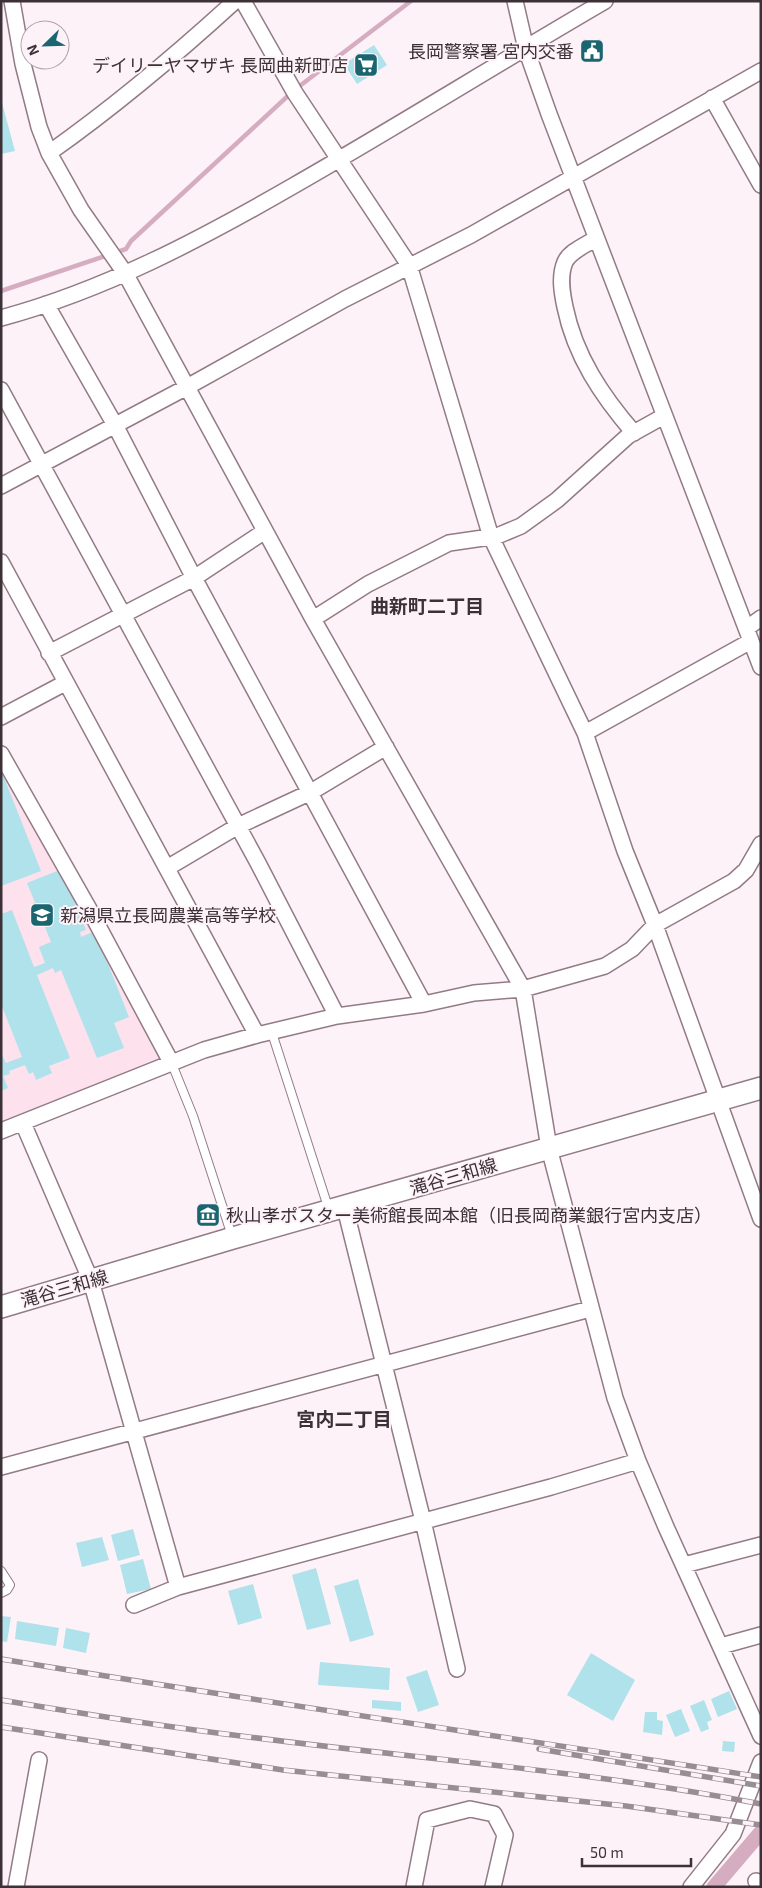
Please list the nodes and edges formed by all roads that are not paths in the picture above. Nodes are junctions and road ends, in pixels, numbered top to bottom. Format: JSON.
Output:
{"nodes":[{"id":1,"x":12,"y":1,"type":"edge"},
{"id":2,"x":235,"y":1,"type":"edge"},
{"id":3,"x":244,"y":1,"type":"edge"},
{"id":4,"x":515,"y":1,"type":"edge"},
{"id":5,"x":605,"y":1,"type":"edge"},
{"id":6,"x":526,"y":49,"type":"junction"},
{"id":7,"x":761,"y":71,"type":"edge"},
{"id":8,"x":712,"y":98,"type":"junction"},
{"id":9,"x":49,"y":153,"type":"junction"},
{"id":10,"x":339,"y":160,"type":"junction"},
{"id":11,"x":573,"y":178,"type":"junction"},
{"id":12,"x":761,"y":185,"type":"edge"},
{"id":13,"x":595,"y":239,"type":"junction"},
{"id":14,"x":409,"y":265,"type":"junction"},
{"id":15,"x":125,"y":273,"type":"junction"},
{"id":16,"x":46,"y":304,"type":"junction"},
{"id":17,"x":1,"y":318,"type":"edge"},
{"id":18,"x":187,"y":387,"type":"junction"},
{"id":19,"x":1,"y":390,"type":"edge"},
{"id":20,"x":664,"y":416,"type":"junction"},
{"id":21,"x":114,"y":425,"type":"junction"},
{"id":22,"x":634,"y":433,"type":"junction"},
{"id":23,"x":40,"y":464,"type":"junction"},
{"id":24,"x":1,"y":486,"type":"edge"},
{"id":25,"x":265,"y":532,"type":"junction"},
{"id":26,"x":490,"y":537,"type":"junction"},
{"id":27,"x":1,"y":562,"type":"edge"},
{"id":28,"x":194,"y":578,"type":"junction"},
{"id":29,"x":121,"y":614,"type":"junction"},
{"id":30,"x":761,"y":618,"type":"edge"},
{"id":31,"x":313,"y":619,"type":"junction"},
{"id":32,"x":749,"y":634,"type":"junction"},
{"id":33,"x":49,"y":652,"type":"junction"},
{"id":34,"x":761,"y":667,"type":"edge"},
{"id":35,"x":65,"y":683,"type":"junction"},
{"id":36,"x":1,"y":717,"type":"edge"},
{"id":37,"x":585,"y":733,"type":"junction"},
{"id":38,"x":386,"y":747,"type":"junction"},
{"id":39,"x":1,"y":754,"type":"edge"},
{"id":40,"x":311,"y":792,"type":"junction"},
{"id":41,"x":238,"y":826,"type":"junction"},
{"id":42,"x":761,"y":844,"type":"edge"},
{"id":43,"x":168,"y":868,"type":"junction"},
{"id":44,"x":655,"y":924,"type":"junction"},
{"id":45,"x":523,"y":989,"type":"junction"},
{"id":46,"x":424,"y":1004,"type":"junction"},
{"id":47,"x":337,"y":1016,"type":"junction"},
{"id":48,"x":264,"y":1034,"type":"junction"},
{"id":49,"x":172,"y":1064,"type":"junction"},
{"id":50,"x":761,"y":1088,"type":"edge"},
{"id":51,"x":718,"y":1100,"type":"junction"},
{"id":52,"x":23,"y":1123,"type":"junction"},
{"id":53,"x":1,"y":1131,"type":"edge"},
{"id":54,"x":549,"y":1148,"type":"junction"},
{"id":55,"x":337,"y":1210,"type":"junction"},
{"id":56,"x":761,"y":1219,"type":"edge"},
{"id":57,"x":233,"y":1238,"type":"junction"},
{"id":58,"x":91,"y":1281,"type":"junction"},
{"id":59,"x":1,"y":1307,"type":"edge"},
{"id":60,"x":590,"y":1308,"type":"junction"},
{"id":61,"x":383,"y":1365,"type":"junction"},
{"id":62,"x":135,"y":1432,"type":"junction"},
{"id":63,"x":638,"y":1461,"type":"junction"},
{"id":64,"x":1,"y":1467,"type":"edge"},
{"id":65,"x":423,"y":1521,"type":"junction"},
{"id":66,"x":761,"y":1545,"type":"edge"},
{"id":67,"x":684,"y":1565,"type":"junction"},
{"id":68,"x":1,"y":1570,"type":"edge"},
{"id":69,"x":178,"y":1587,"type":"junction"},
{"id":70,"x":1,"y":1593,"type":"edge"},
{"id":71,"x":134,"y":1606,"type":"dead end"},
{"id":72,"x":761,"y":1635,"type":"edge"},
{"id":73,"x":721,"y":1646,"type":"junction"},
{"id":74,"x":457,"y":1670,"type":"dead end"},
{"id":75,"x":761,"y":1736,"type":"edge"},
{"id":76,"x":39,"y":1760,"type":"dead end"},
{"id":77,"x":761,"y":1762,"type":"edge"},
{"id":78,"x":16,"y":1887,"type":"edge"},
{"id":79,"x":414,"y":1887,"type":"edge"},
{"id":80,"x":493,"y":1887,"type":"edge"},
{"id":81,"x":691,"y":1887,"type":"edge"}],
"edges":[{"from":1,"to":9,"type":"street"},
{"from":2,"to":9,"type":"street"},
{"from":3,"to":10,"type":"street"},
{"from":4,"to":6,"type":"street"},
{"from":5,"to":6,"type":"street"},
{"from":6,"to":10,"type":"street"},
{"from":6,"to":11,"type":"street"},
{"from":7,"to":8,"type":"street"},
{"from":8,"to":11,"type":"street"},
{"from":8,"to":12,"type":"street"},
{"from":9,"to":15,"type":"street"},
{"from":10,"to":14,"type":"street"},
{"from":10,"to":15,"type":"street"},
{"from":11,"to":13,"type":"street"},
{"from":11,"to":14,"type":"street"},
{"from":13,"to":20,"type":"street"},
{"from":13,"to":22,"type":"street"},
{"from":14,"to":18,"type":"street"},
{"from":14,"to":26,"type":"street"},
{"from":15,"to":16,"type":"street"},
{"from":15,"to":18,"type":"street"},
{"from":16,"to":17,"type":"street"},
{"from":16,"to":21,"type":"street"},
{"from":18,"to":21,"type":"street"},
{"from":18,"to":25,"type":"street"},
{"from":19,"to":23,"type":"street"},
{"from":20,"to":22,"type":"street"},
{"from":20,"to":32,"type":"street"},
{"from":21,"to":23,"type":"street"},
{"from":21,"to":28,"type":"street"},
{"from":22,"to":26,"type":"street"},
{"from":23,"to":24,"type":"street"},
{"from":23,"to":29,"type":"street"},
{"from":25,"to":28,"type":"street"},
{"from":25,"to":31,"type":"street"},
{"from":26,"to":31,"type":"street"},
{"from":26,"to":37,"type":"street"},
{"from":27,"to":33,"type":"street"},
{"from":28,"to":29,"type":"street"},
{"from":28,"to":40,"type":"street"},
{"from":29,"to":33,"type":"street"},
{"from":29,"to":41,"type":"street"},
{"from":30,"to":32,"type":"street"},
{"from":31,"to":38,"type":"street"},
{"from":32,"to":34,"type":"street"},
{"from":32,"to":37,"type":"street"},
{"from":33,"to":35,"type":"street"},
{"from":35,"to":36,"type":"street"},
{"from":35,"to":43,"type":"street"},
{"from":37,"to":44,"type":"street"},
{"from":38,"to":40,"type":"street"},
{"from":38,"to":45,"type":"street"},
{"from":39,"to":49,"type":"street"},
{"from":40,"to":41,"type":"street"},
{"from":40,"to":46,"type":"street"},
{"from":41,"to":43,"type":"street"},
{"from":41,"to":47,"type":"street"},
{"from":42,"to":44,"type":"street"},
{"from":43,"to":48,"type":"street"},
{"from":44,"to":45,"type":"street"},
{"from":44,"to":51,"type":"street"},
{"from":45,"to":46,"type":"street"},
{"from":45,"to":54,"type":"street"},
{"from":46,"to":47,"type":"street"},
{"from":47,"to":48,"type":"street"},
{"from":48,"to":49,"type":"street"},
{"from":48,"to":55,"type":"lane"},
{"from":49,"to":52,"type":"street"},
{"from":49,"to":57,"type":"lane"},
{"from":50,"to":51,"type":"main road","name":"滝谷三和線"},
{"from":51,"to":54,"type":"main road","name":"滝谷三和線"},
{"from":51,"to":56,"type":"street"},
{"from":52,"to":53,"type":"street"},
{"from":52,"to":58,"type":"street"},
{"from":54,"to":55,"type":"main road","name":"滝谷三和線"},
{"from":54,"to":60,"type":"street"},
{"from":55,"to":57,"type":"main road","name":"滝谷三和線"},
{"from":55,"to":61,"type":"street"},
{"from":57,"to":58,"type":"main road","name":"滝谷三和線"},
{"from":58,"to":59,"type":"main road","name":"滝谷三和線"},
{"from":58,"to":62,"type":"street"},
{"from":60,"to":61,"type":"street"},
{"from":60,"to":63,"type":"street"},
{"from":61,"to":62,"type":"street"},
{"from":61,"to":65,"type":"street"},
{"from":62,"to":64,"type":"street"},
{"from":62,"to":69,"type":"street"},
{"from":63,"to":65,"type":"street"},
{"from":63,"to":67,"type":"street"},
{"from":65,"to":69,"type":"street"},
{"from":65,"to":74,"type":"street"},
{"from":66,"to":67,"type":"street"},
{"from":67,"to":73,"type":"street"},
{"from":68,"to":70,"type":"lane"},
{"from":69,"to":71,"type":"street"},
{"from":72,"to":73,"type":"street"},
{"from":73,"to":75,"type":"street"},
{"from":76,"to":78,"type":"street"},
{"from":77,"to":81,"type":"street"},
{"from":79,"to":80,"type":"street"}]}
